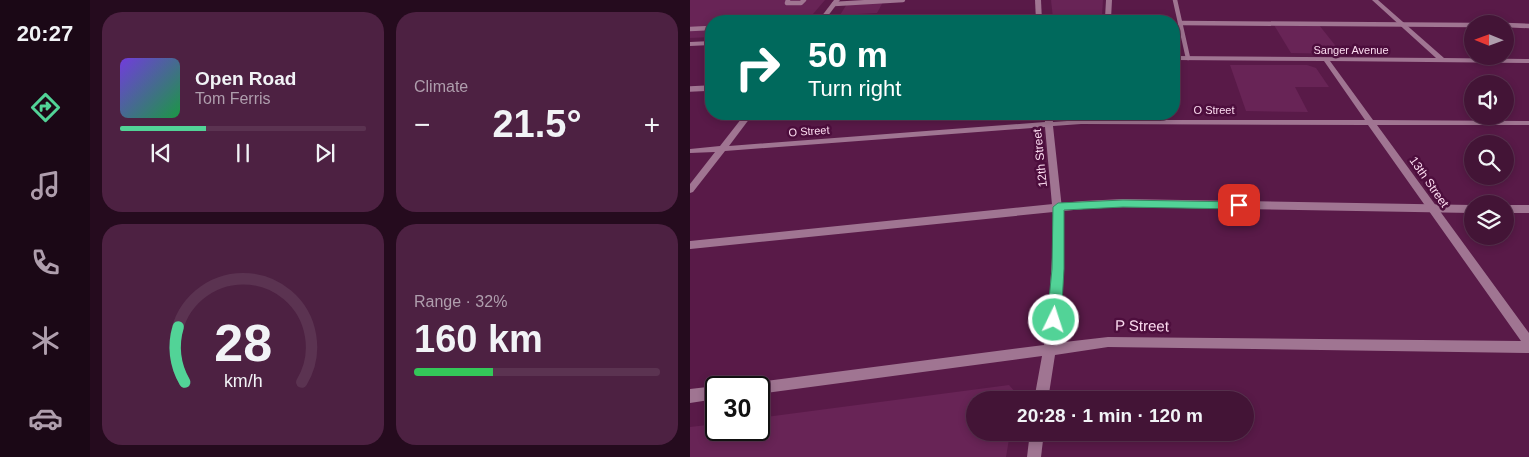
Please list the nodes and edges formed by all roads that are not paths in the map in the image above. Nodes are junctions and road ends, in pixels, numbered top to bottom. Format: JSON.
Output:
{"nodes":[{"id":1,"x":788,"y":0,"type":"edge"},
{"id":2,"x":804,"y":0,"type":"edge"},
{"id":3,"x":903,"y":0,"type":"edge"},
{"id":4,"x":1038,"y":0,"type":"edge"},
{"id":5,"x":1109,"y":0,"type":"edge"},
{"id":6,"x":1175,"y":0,"type":"edge"},
{"id":7,"x":1375,"y":0,"type":"edge"},
{"id":8,"x":836,"y":2,"type":"edge"},
{"id":9,"x":826,"y":15,"type":"edge"},
{"id":10,"x":1039,"y":15,"type":"edge"},
{"id":11,"x":1108,"y":15,"type":"edge"},
{"id":12,"x":1178,"y":15,"type":"edge"},
{"id":13,"x":1180,"y":23,"type":"joint"},
{"id":14,"x":1403,"y":25,"type":"junction"},
{"id":15,"x":1464,"y":25,"type":"edge"},
{"id":16,"x":1514,"y":26,"type":"edge"},
{"id":17,"x":1529,"y":26,"type":"edge"},
{"id":18,"x":705,"y":28,"type":"edge"},
{"id":19,"x":690,"y":29,"type":"edge"},
{"id":20,"x":705,"y":43,"type":"edge"},
{"id":21,"x":690,"y":44,"type":"edge"},
{"id":22,"x":1180,"y":58,"type":"edge"},
{"id":23,"x":1188,"y":58,"type":"junction"},
{"id":24,"x":1326,"y":60,"type":"junction"},
{"id":25,"x":1442,"y":60,"type":"junction"},
{"id":26,"x":1529,"y":61,"type":"edge"},
{"id":27,"x":705,"y":88,"type":"edge"},
{"id":28,"x":690,"y":89,"type":"edge"},
{"id":29,"x":744,"y":120,"type":"edge"},
{"id":30,"x":1038,"y":120,"type":"edge"},
{"id":31,"x":1049,"y":120,"type":"edge"},
{"id":32,"x":1080,"y":120,"type":"edge"},
{"id":33,"x":1371,"y":122,"type":"junction"},
{"id":34,"x":1529,"y":123,"type":"edge"},
{"id":35,"x":722,"y":149,"type":"junction"},
{"id":36,"x":690,"y":151,"type":"edge"},
{"id":37,"x":690,"y":190,"type":"edge"},
{"id":38,"x":1058,"y":207,"type":"junction"},
{"id":39,"x":1432,"y":208,"type":"junction"},
{"id":40,"x":1464,"y":209,"type":"edge"},
{"id":41,"x":1514,"y":209,"type":"edge"},
{"id":42,"x":1529,"y":209,"type":"edge"},
{"id":43,"x":690,"y":245,"type":"edge"},
{"id":44,"x":1529,"y":343,"type":"edge"},
{"id":45,"x":1529,"y":347,"type":"edge"},
{"id":46,"x":1050,"y":349,"type":"junction"},
{"id":47,"x":770,"y":386,"type":"edge"},
{"id":48,"x":1043,"y":391,"type":"edge"},
{"id":49,"x":705,"y":394,"type":"edge"},
{"id":50,"x":690,"y":396,"type":"edge"},
{"id":51,"x":1036,"y":441,"type":"edge"},
{"id":52,"x":1034,"y":457,"type":"edge"}],
"edges":[{"from":1,"to":2,"type":"lane"},
{"from":3,"to":8,"type":"lane"},
{"from":4,"to":10,"type":"street"},
{"from":5,"to":11,"type":"street"},
{"from":6,"to":12,"type":"lane"},
{"from":7,"to":14,"type":"street"},
{"from":8,"to":9,"type":"street"},
{"from":13,"to":14,"type":"lane"},
{"from":13,"to":23,"type":"lane"},
{"from":14,"to":15,"type":"lane"},
{"from":14,"to":25,"type":"street"},
{"from":16,"to":17,"type":"lane"},
{"from":18,"to":19,"type":"lane"},
{"from":20,"to":21,"type":"street"},
{"from":22,"to":23,"type":"street","name":"Sanger Avenue"},
{"from":23,"to":24,"type":"street","name":"Sanger Avenue"},
{"from":24,"to":25,"type":"street","name":"Sanger Avenue"},
{"from":24,"to":33,"type":"street","name":"13th Street"},
{"from":25,"to":26,"type":"street","name":"Sanger Avenue"},
{"from":27,"to":28,"type":"lane"},
{"from":29,"to":35,"type":"street"},
{"from":30,"to":35,"type":"street","name":"O Street"},
{"from":31,"to":38,"type":"street","name":"12th Street"},
{"from":32,"to":33,"type":"street","name":"O Street"},
{"from":33,"to":34,"type":"street","name":"O Street"},
{"from":33,"to":39,"type":"street","name":"13th Street"},
{"from":35,"to":36,"type":"street","name":"O Street"},
{"from":35,"to":37,"type":"street"},
{"from":38,"to":39,"type":"lane"},
{"from":38,"to":43,"type":"lane"},
{"from":38,"to":46,"type":"street","name":"12th Street"},
{"from":39,"to":40,"type":"lane"},
{"from":39,"to":44,"type":"street","name":"13th Street"},
{"from":41,"to":42,"type":"lane"},
{"from":45,"to":46,"type":"street","name":"P Street"},
{"from":46,"to":47,"type":"street","name":"P Street"},
{"from":46,"to":48,"type":"street","name":"12th Street"},
{"from":49,"to":50,"type":"street"},
{"from":51,"to":52,"type":"street"}]}
